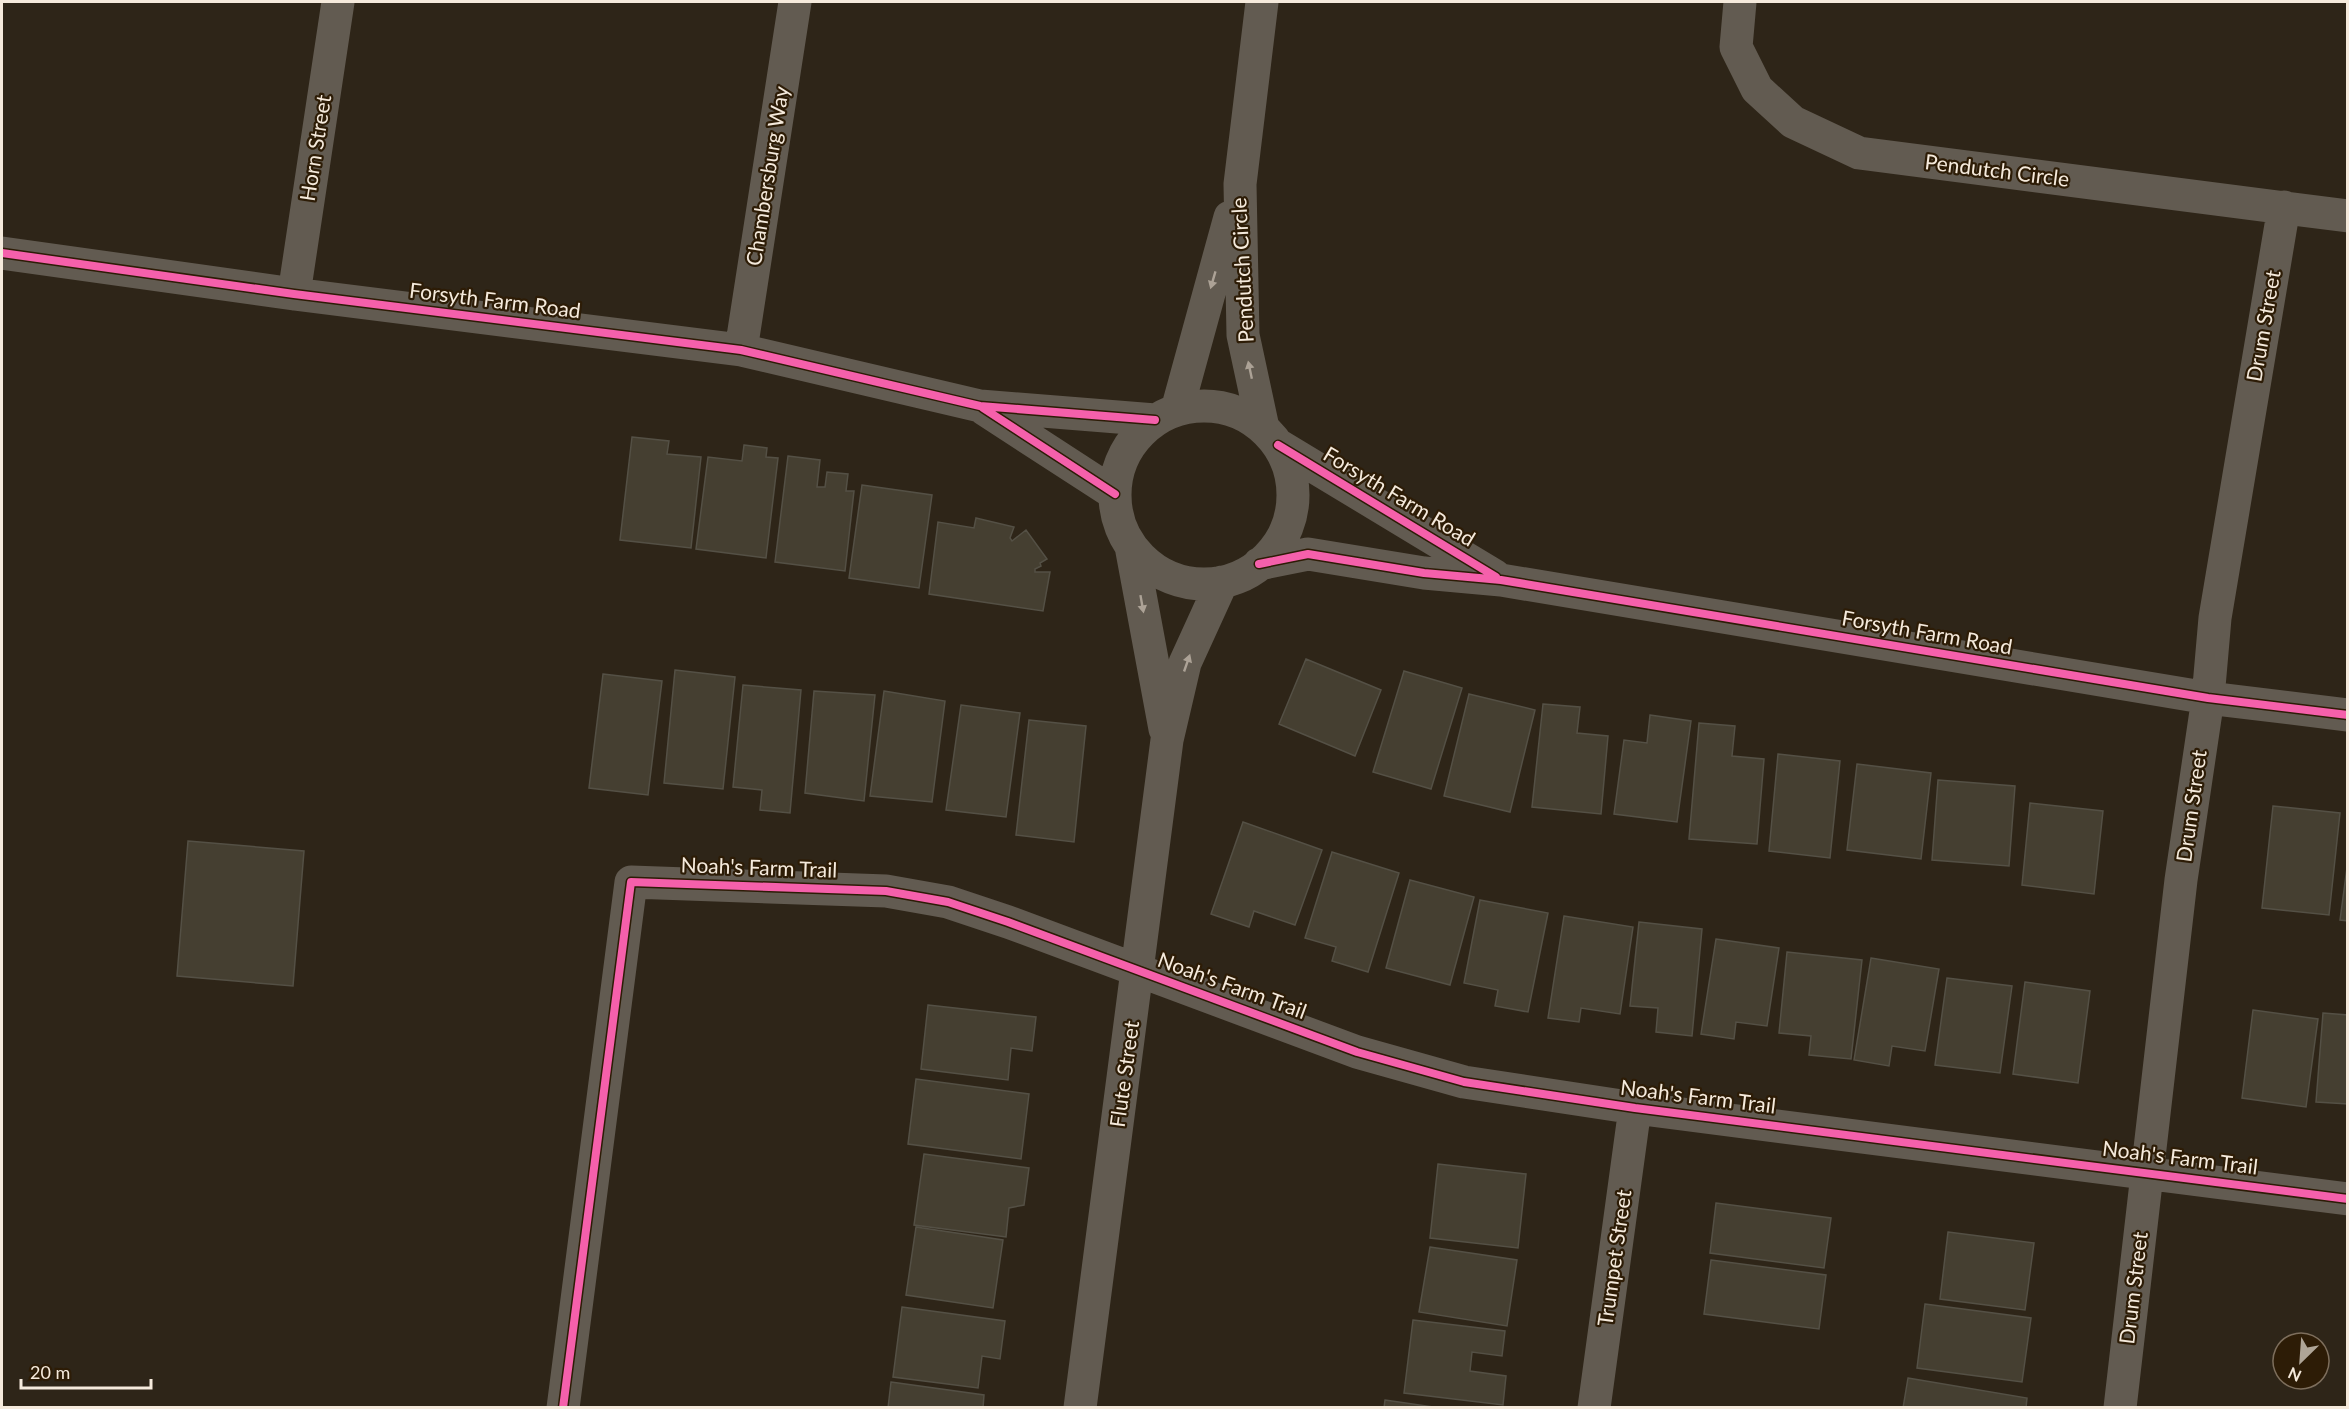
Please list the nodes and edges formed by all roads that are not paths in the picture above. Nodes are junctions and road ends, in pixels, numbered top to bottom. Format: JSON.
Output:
{"nodes":[{"id":1,"x":338,"y":2,"type":"edge"},
{"id":2,"x":795,"y":2,"type":"edge"},
{"id":3,"x":1262,"y":2,"type":"edge"},
{"id":4,"x":1740,"y":2,"type":"edge"},
{"id":5,"x":1240,"y":184,"type":"junction"},
{"id":6,"x":2284,"y":207,"type":"junction"},
{"id":7,"x":2348,"y":216,"type":"edge"},
{"id":8,"x":2,"y":253,"type":"edge"},
{"id":9,"x":294,"y":294,"type":"junction"},
{"id":10,"x":741,"y":350,"type":"junction"},
{"id":11,"x":980,"y":406,"type":"junction"},
{"id":12,"x":1166,"y":415,"type":"junction"},
{"id":13,"x":1270,"y":436,"type":"junction"},
{"id":14,"x":1115,"y":494,"type":"junction"},
{"id":15,"x":1131,"y":546,"type":"junction"},
{"id":16,"x":1259,"y":564,"type":"junction"},
{"id":17,"x":1501,"y":580,"type":"junction"},
{"id":18,"x":1222,"y":582,"type":"junction"},
{"id":19,"x":2208,"y":698,"type":"junction"},
{"id":20,"x":2348,"y":716,"type":"edge"},
{"id":21,"x":1167,"y":740,"type":"junction"},
{"id":22,"x":1138,"y":971,"type":"junction"},
{"id":23,"x":1635,"y":1108,"type":"junction"},
{"id":24,"x":2148,"y":1172,"type":"junction"},
{"id":25,"x":2348,"y":1198,"type":"edge"},
{"id":26,"x":563,"y":1407,"type":"edge"},
{"id":27,"x":1080,"y":1407,"type":"edge"},
{"id":28,"x":1594,"y":1407,"type":"edge"},
{"id":29,"x":2120,"y":1407,"type":"edge"}],
"edges":[{"from":1,"to":9,"type":"street","name":"Horn Street"},
{"from":2,"to":10,"type":"street","name":"Chambersburg Way"},
{"from":3,"to":5,"type":"street","name":"Pendutch Circle"},
{"from":4,"to":6,"type":"street","name":"Pendutch Circle"},
{"from":5,"to":12,"type":"street","name":"Pendutch Circle","one_way":true},
{"from":13,"to":5,"type":"street","name":"Pendutch Circle","one_way":true},
{"from":6,"to":7,"type":"street","name":"Pendutch Circle"},
{"from":6,"to":19,"type":"street","name":"Drum Street"},
{"from":8,"to":9,"type":"street","name":"Forsyth Farm Road"},
{"from":9,"to":10,"type":"street","name":"Forsyth Farm Road"},
{"from":10,"to":11,"type":"street","name":"Forsyth Farm Road"},
{"from":11,"to":12,"type":"street","name":"Forsyth Farm Road"},
{"from":11,"to":14,"type":"street","name":"Forsyth Farm Road"},
{"from":12,"to":13,"type":"street"},
{"from":12,"to":14,"type":"street"},
{"from":13,"to":16,"type":"street"},
{"from":13,"to":17,"type":"street","name":"Forsyth Farm Road"},
{"from":14,"to":15,"type":"street"},
{"from":15,"to":18,"type":"street"},
{"from":15,"to":21,"type":"street","name":"Flute Street","one_way":true},
{"from":16,"to":17,"type":"street","name":"Forsyth Farm Road"},
{"from":16,"to":18,"type":"street"},
{"from":17,"to":19,"type":"street","name":"Forsyth Farm Road"},
{"from":21,"to":18,"type":"street","name":"Flute Street","one_way":true},
{"from":19,"to":20,"type":"street","name":"Forsyth Farm Road"},
{"from":19,"to":24,"type":"street","name":"Drum Street"},
{"from":21,"to":22,"type":"street","name":"Flute Street"},
{"from":22,"to":23,"type":"street","name":"Noah's Farm Trail"},
{"from":22,"to":26,"type":"street","name":"Noah's Farm Trail"},
{"from":22,"to":27,"type":"street","name":"Flute Street"},
{"from":23,"to":24,"type":"street","name":"Noah's Farm Trail"},
{"from":23,"to":28,"type":"street","name":"Trumpet Street"},
{"from":24,"to":25,"type":"street","name":"Noah's Farm Trail"},
{"from":24,"to":29,"type":"street","name":"Drum Street"}]}
